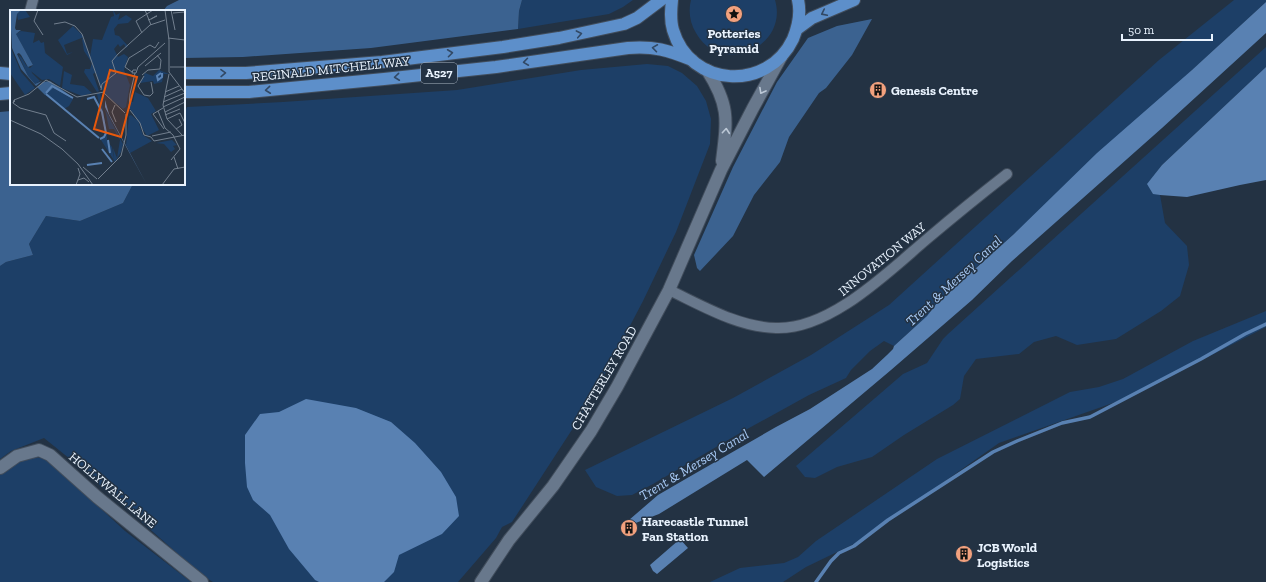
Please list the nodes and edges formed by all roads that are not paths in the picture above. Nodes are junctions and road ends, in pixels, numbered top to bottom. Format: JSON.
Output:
{"nodes":[{"id":1,"x":33,"y":0,"type":"edge"},
{"id":2,"x":661,"y":0,"type":"edge"},
{"id":3,"x":672,"y":0,"type":"edge"},
{"id":4,"x":798,"y":0,"type":"edge"},
{"id":5,"x":854,"y":0,"type":"edge"},
{"id":6,"x":30,"y":10,"type":"edge"},
{"id":7,"x":797,"y":29,"type":"junction"},
{"id":8,"x":781,"y":57,"type":"junction"},
{"id":9,"x":692,"y":60,"type":"junction"},
{"id":10,"x":707,"y":70,"type":"junction"},
{"id":11,"x":0,"y":73,"type":"edge"},
{"id":12,"x":10,"y":74,"type":"edge"},
{"id":13,"x":185,"y":74,"type":"edge"},
{"id":14,"x":185,"y":92,"type":"edge"},
{"id":15,"x":10,"y":93,"type":"edge"},
{"id":16,"x":0,"y":94,"type":"edge"},
{"id":17,"x":721,"y":170,"type":"junction"},
{"id":18,"x":1007,"y":174,"type":"dead end"},
{"id":19,"x":669,"y":290,"type":"junction"},
{"id":20,"x":0,"y":468,"type":"edge"},
{"id":21,"x":202,"y":582,"type":"edge"},
{"id":22,"x":481,"y":582,"type":"edge"}],
"edges":[{"from":1,"to":6,"type":"street"},
{"from":13,"to":2,"type":"main road","name":"REGINALD MITCHELL WAY","number":"A527","one_way":true},
{"from":3,"to":9,"type":"main road","number":"A527"},
{"from":4,"to":7,"type":"main road","number":"A527"},
{"from":5,"to":7,"type":"main road","one_way":true},
{"from":7,"to":8,"type":"main road","number":"A527"},
{"from":8,"to":10,"type":"main road","number":"A527"},
{"from":8,"to":17,"type":"street","name":"CHATTERLEY ROAD","one_way":true},
{"from":9,"to":10,"type":"main road","number":"A527"},
{"from":9,"to":14,"type":"main road","name":"REGINALD MITCHELL WAY","number":"A527","one_way":true},
{"from":17,"to":10,"type":"street","name":"CHATTERLEY ROAD","one_way":true},
{"from":11,"to":12,"type":"main road"},
{"from":15,"to":16,"type":"main road"},
{"from":17,"to":19,"type":"street","name":"CHATTERLEY ROAD"},
{"from":18,"to":19,"type":"street","name":"INNOVATION WAY"},
{"from":19,"to":22,"type":"street","name":"CHATTERLEY ROAD"},
{"from":20,"to":21,"type":"street","name":"HOLLYWALL LANE"}]}
